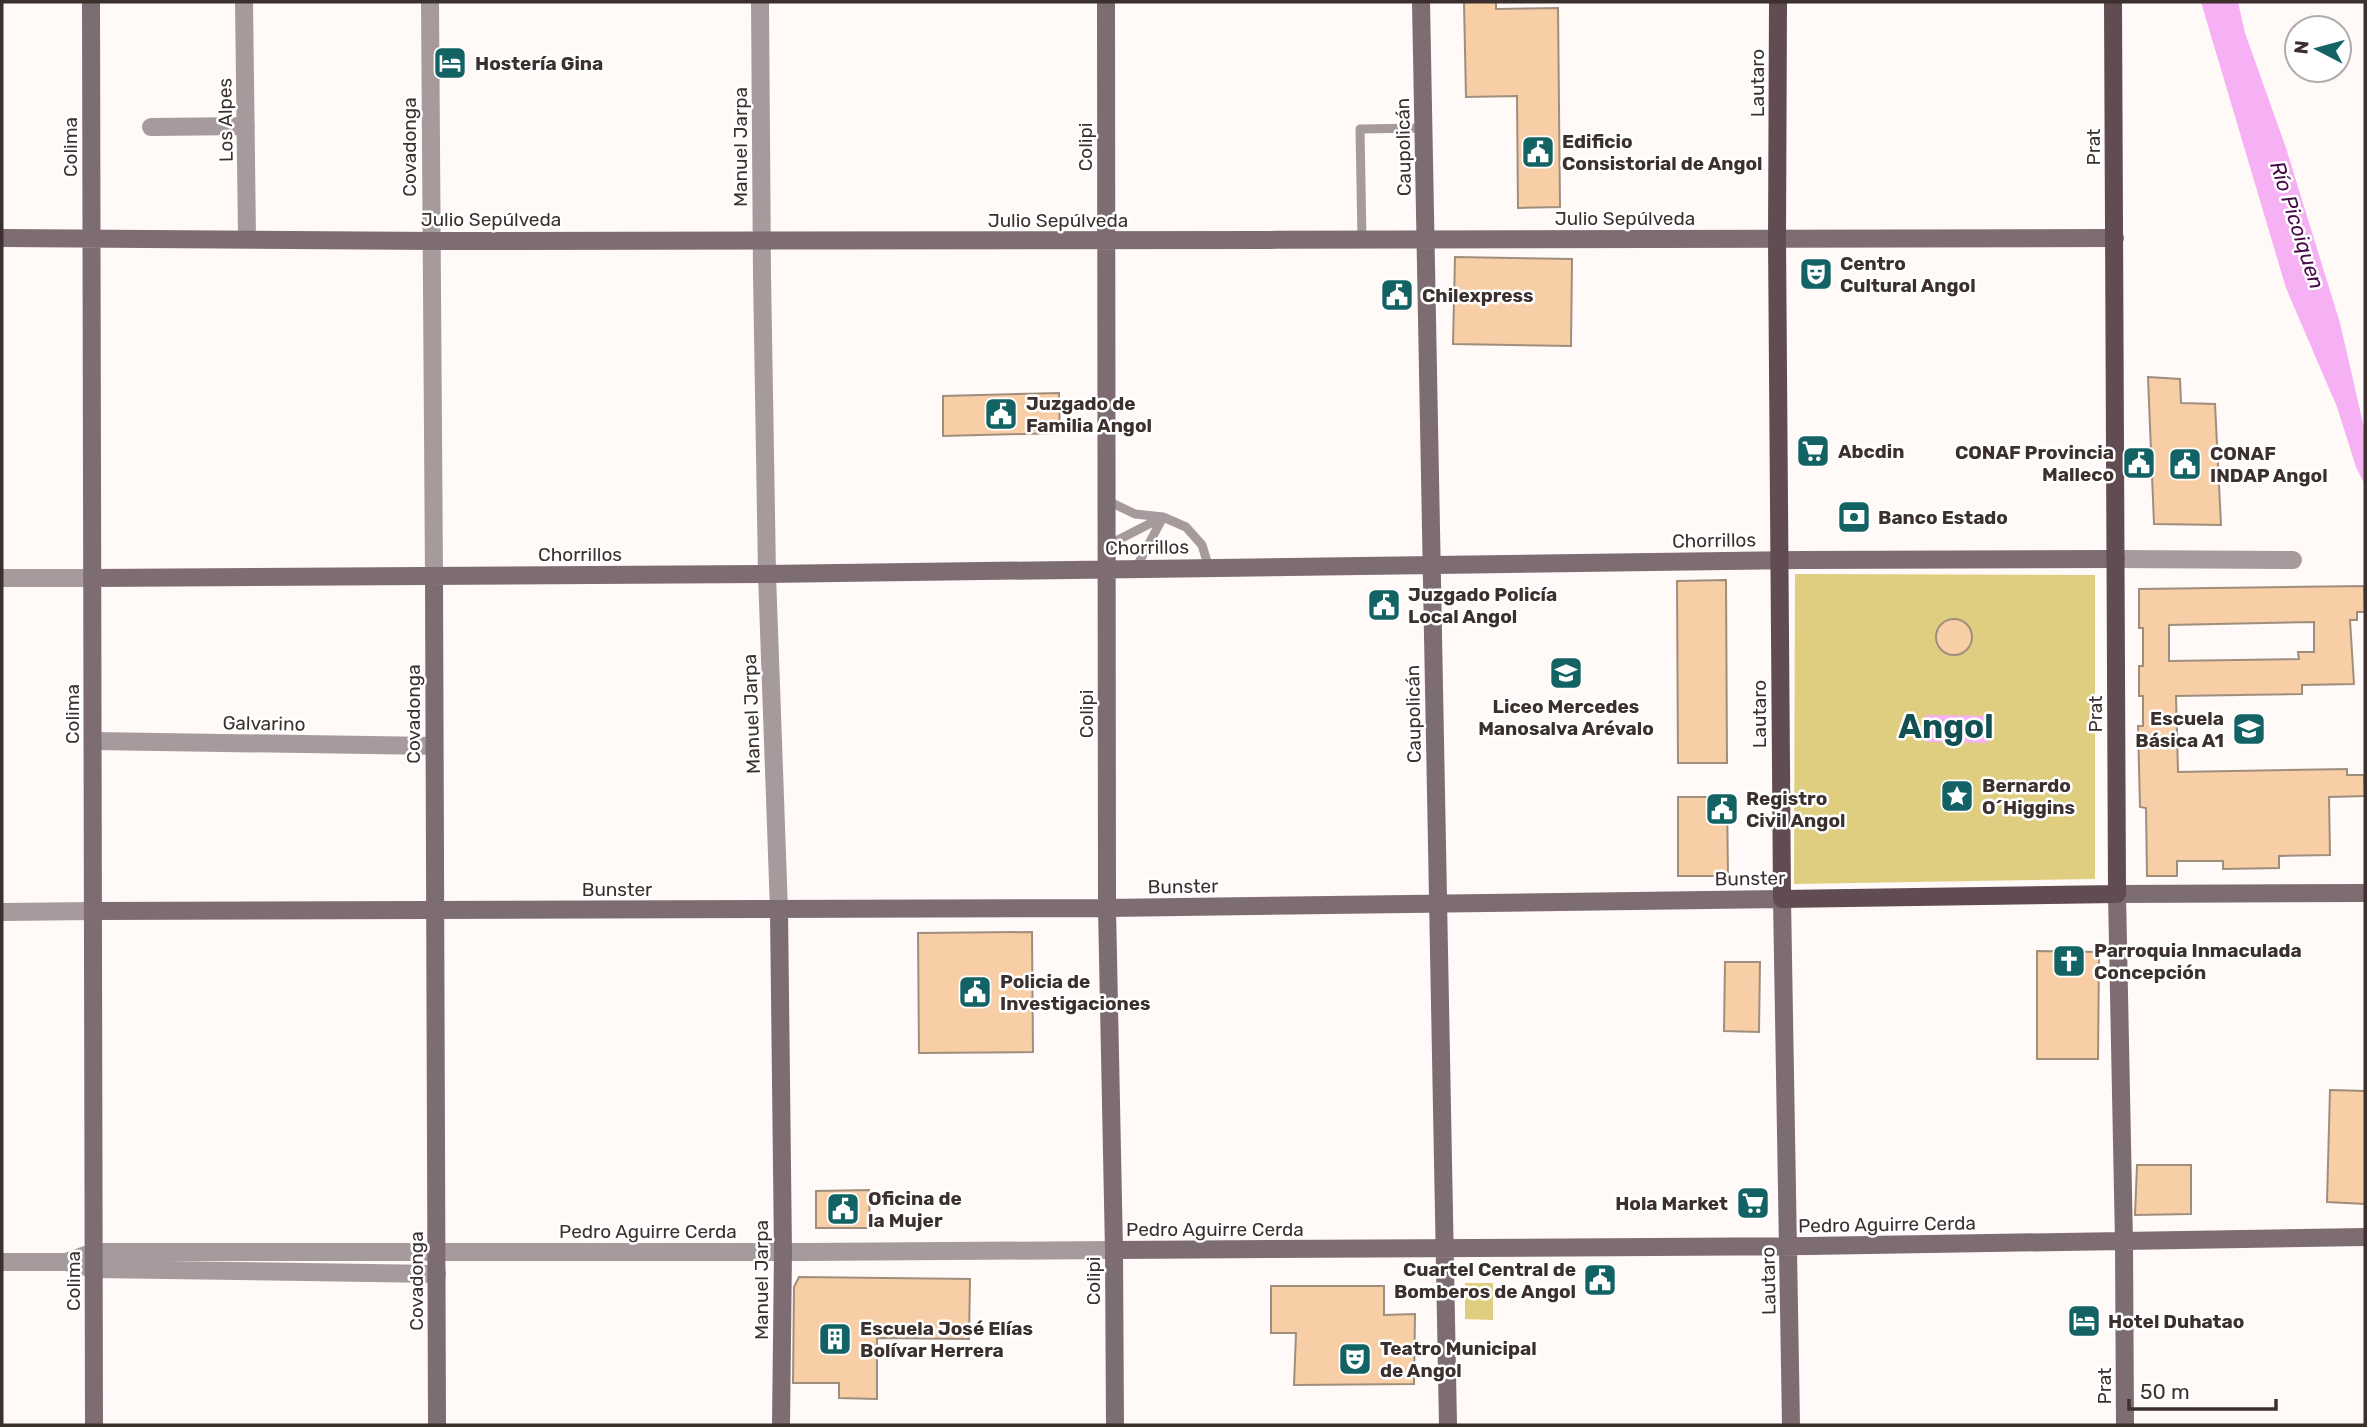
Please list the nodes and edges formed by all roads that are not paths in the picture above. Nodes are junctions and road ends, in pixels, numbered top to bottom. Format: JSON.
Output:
{"nodes":[{"id":1,"x":91,"y":2,"type":"edge"},
{"id":2,"x":244,"y":2,"type":"edge"},
{"id":3,"x":430,"y":2,"type":"edge"},
{"id":4,"x":760,"y":2,"type":"edge"},
{"id":5,"x":1106,"y":2,"type":"edge"},
{"id":6,"x":1421,"y":2,"type":"edge"},
{"id":7,"x":1778,"y":2,"type":"edge"},
{"id":8,"x":2113,"y":2,"type":"edge"},
{"id":9,"x":246,"y":126,"type":"junction"},
{"id":10,"x":151,"y":127,"type":"dead end"},
{"id":11,"x":1423,"y":128,"type":"junction"},
{"id":12,"x":2,"y":238,"type":"edge"},
{"id":13,"x":92,"y":238,"type":"junction"},
{"id":14,"x":247,"y":238,"type":"junction"},
{"id":15,"x":2115,"y":238,"type":"junction"},
{"id":16,"x":761,"y":239,"type":"junction"},
{"id":17,"x":1777,"y":239,"type":"junction"},
{"id":18,"x":1362,"y":240,"type":"junction"},
{"id":19,"x":1426,"y":240,"type":"junction"},
{"id":20,"x":430,"y":241,"type":"junction"},
{"id":21,"x":1107,"y":241,"type":"junction"},
{"id":22,"x":1108,"y":501,"type":"junction"},
{"id":23,"x":1163,"y":517,"type":"junction"},
{"id":24,"x":1108,"y":545,"type":"junction"},
{"id":25,"x":2116,"y":559,"type":"junction"},
{"id":26,"x":2293,"y":560,"type":"dead end"},
{"id":27,"x":1779,"y":561,"type":"junction"},
{"id":28,"x":1432,"y":566,"type":"junction"},
{"id":29,"x":1136,"y":568,"type":"junction"},
{"id":30,"x":1209,"y":568,"type":"junction"},
{"id":31,"x":1107,"y":569,"type":"junction"},
{"id":32,"x":767,"y":574,"type":"junction"},
{"id":33,"x":434,"y":576,"type":"junction"},
{"id":34,"x":2,"y":578,"type":"edge"},
{"id":35,"x":92,"y":578,"type":"junction"},
{"id":36,"x":93,"y":741,"type":"junction"},
{"id":37,"x":434,"y":746,"type":"junction"},
{"id":38,"x":2365,"y":893,"type":"edge"},
{"id":39,"x":2117,"y":894,"type":"junction"},
{"id":40,"x":1782,"y":899,"type":"junction"},
{"id":41,"x":1438,"y":904,"type":"junction"},
{"id":42,"x":1107,"y":908,"type":"junction"},
{"id":43,"x":435,"y":910,"type":"junction"},
{"id":44,"x":779,"y":910,"type":"junction"},
{"id":45,"x":93,"y":911,"type":"junction"},
{"id":46,"x":2,"y":912,"type":"edge"},
{"id":47,"x":2365,"y":1237,"type":"edge"},
{"id":48,"x":2124,"y":1241,"type":"junction"},
{"id":49,"x":1789,"y":1246,"type":"junction"},
{"id":50,"x":1444,"y":1249,"type":"junction"},
{"id":51,"x":1114,"y":1250,"type":"junction"},
{"id":52,"x":437,"y":1252,"type":"junction"},
{"id":53,"x":783,"y":1252,"type":"junction"},
{"id":54,"x":94,"y":1261,"type":"junction"},
{"id":55,"x":2,"y":1262,"type":"edge"},
{"id":56,"x":437,"y":1274,"type":"junction"},
{"id":57,"x":94,"y":1425,"type":"edge"},
{"id":58,"x":437,"y":1425,"type":"edge"},
{"id":59,"x":780,"y":1425,"type":"edge"},
{"id":60,"x":1115,"y":1425,"type":"edge"},
{"id":61,"x":1448,"y":1425,"type":"edge"},
{"id":62,"x":1791,"y":1425,"type":"edge"},
{"id":63,"x":2125,"y":1425,"type":"edge"}],
"edges":[{"from":1,"to":13,"type":"street","name":"Colima"},
{"from":2,"to":9,"type":"street","name":"Los Alpes"},
{"from":3,"to":20,"type":"street","name":"Covadonga"},
{"from":4,"to":16,"type":"street","name":"Manuel Jarpa"},
{"from":5,"to":21,"type":"street","name":"Colipi"},
{"from":6,"to":11,"type":"street","name":"Caupolicán"},
{"from":7,"to":17,"type":"main road","name":"Lautaro"},
{"from":8,"to":15,"type":"main road","name":"Prat"},
{"from":9,"to":10,"type":"street"},
{"from":9,"to":14,"type":"street","name":"Los Alpes"},
{"from":11,"to":18,"type":"lane"},
{"from":11,"to":19,"type":"street","name":"Caupolicán"},
{"from":12,"to":13,"type":"street","name":"Julio Sepúlveda"},
{"from":13,"to":14,"type":"street","name":"Julio Sepúlveda"},
{"from":13,"to":35,"type":"street","name":"Colima"},
{"from":14,"to":20,"type":"street","name":"Julio Sepúlveda"},
{"from":15,"to":17,"type":"street","name":"Julio Sepúlveda"},
{"from":15,"to":25,"type":"main road","name":"Prat"},
{"from":16,"to":20,"type":"street","name":"Julio Sepúlveda"},
{"from":16,"to":21,"type":"street","name":"Julio Sepúlveda"},
{"from":16,"to":32,"type":"street","name":"Manuel Jarpa"},
{"from":17,"to":19,"type":"street","name":"Julio Sepúlveda"},
{"from":17,"to":27,"type":"main road","name":"Lautaro"},
{"from":18,"to":19,"type":"street","name":"Julio Sepúlveda"},
{"from":18,"to":21,"type":"street","name":"Julio Sepúlveda"},
{"from":19,"to":28,"type":"street","name":"Caupolicán"},
{"from":20,"to":33,"type":"street","name":"Covadonga"},
{"from":21,"to":22,"type":"street","name":"Colipi"},
{"from":22,"to":23,"type":"lane"},
{"from":22,"to":24,"type":"street","name":"Colipi"},
{"from":23,"to":24,"type":"lane"},
{"from":23,"to":29,"type":"lane"},
{"from":23,"to":30,"type":"lane"},
{"from":24,"to":31,"type":"street","name":"Colipi"},
{"from":25,"to":26,"type":"street","name":"Chorrillos"},
{"from":25,"to":27,"type":"street","name":"Chorrillos"},
{"from":25,"to":39,"type":"main road","name":"Prat"},
{"from":27,"to":28,"type":"street","name":"Chorrillos"},
{"from":27,"to":40,"type":"main road","name":"Lautaro"},
{"from":28,"to":30,"type":"street","name":"Chorrillos"},
{"from":28,"to":41,"type":"street","name":"Caupolicán"},
{"from":29,"to":30,"type":"street","name":"Chorrillos"},
{"from":29,"to":31,"type":"street","name":"Chorrillos"},
{"from":31,"to":32,"type":"street","name":"Chorrillos"},
{"from":31,"to":42,"type":"street","name":"Colipi"},
{"from":32,"to":33,"type":"street","name":"Chorrillos"},
{"from":32,"to":44,"type":"street","name":"Manuel Jarpa"},
{"from":33,"to":35,"type":"street","name":"Chorrillos"},
{"from":33,"to":37,"type":"street","name":"Covadonga"},
{"from":34,"to":35,"type":"street","name":"Chorrillos"},
{"from":35,"to":36,"type":"street","name":"Colima"},
{"from":36,"to":37,"type":"street","name":"Galvarino"},
{"from":36,"to":45,"type":"street","name":"Colima"},
{"from":37,"to":43,"type":"street","name":"Covadonga"},
{"from":38,"to":39,"type":"street","name":"Bunster"},
{"from":39,"to":40,"type":"main road","name":"Bunster"},
{"from":39,"to":48,"type":"street","name":"Prat"},
{"from":40,"to":41,"type":"street","name":"Bunster"},
{"from":40,"to":49,"type":"street","name":"Lautaro"},
{"from":41,"to":42,"type":"street","name":"Bunster"},
{"from":41,"to":50,"type":"street","name":"Caupolicán"},
{"from":42,"to":44,"type":"street","name":"Bunster"},
{"from":42,"to":51,"type":"street","name":"Colipi"},
{"from":43,"to":44,"type":"street","name":"Bunster"},
{"from":43,"to":45,"type":"street","name":"Bunster"},
{"from":43,"to":52,"type":"street","name":"Covadonga"},
{"from":44,"to":53,"type":"street","name":"Manuel Jarpa"},
{"from":45,"to":46,"type":"street","name":"Bunster"},
{"from":45,"to":54,"type":"street","name":"Colima"},
{"from":47,"to":48,"type":"street","name":"Pedro Aguirre Cerda"},
{"from":48,"to":49,"type":"street","name":"Pedro Aguirre Cerda"},
{"from":48,"to":63,"type":"street","name":"Prat"},
{"from":49,"to":50,"type":"street","name":"Pedro Aguirre Cerda"},
{"from":49,"to":62,"type":"street","name":"Lautaro"},
{"from":50,"to":51,"type":"street","name":"Pedro Aguirre Cerda"},
{"from":50,"to":61,"type":"street","name":"Caupolicán"},
{"from":51,"to":53,"type":"street","name":"Pedro Aguirre Cerda"},
{"from":51,"to":60,"type":"street","name":"Colipi"},
{"from":52,"to":53,"type":"street","name":"Pedro Aguirre Cerda"},
{"from":52,"to":54,"type":"street","name":"Pedro Aguirre Cerda"},
{"from":52,"to":56,"type":"street","name":"Covadonga"},
{"from":53,"to":59,"type":"street","name":"Manuel Jarpa"},
{"from":54,"to":55,"type":"street","name":"Pedro Aguirre Cerda"},
{"from":54,"to":56,"type":"street","name":"Pedro Aguirre Cerda"},
{"from":54,"to":57,"type":"street","name":"Colima"},
{"from":56,"to":58,"type":"street","name":"Covadonga"}]}
